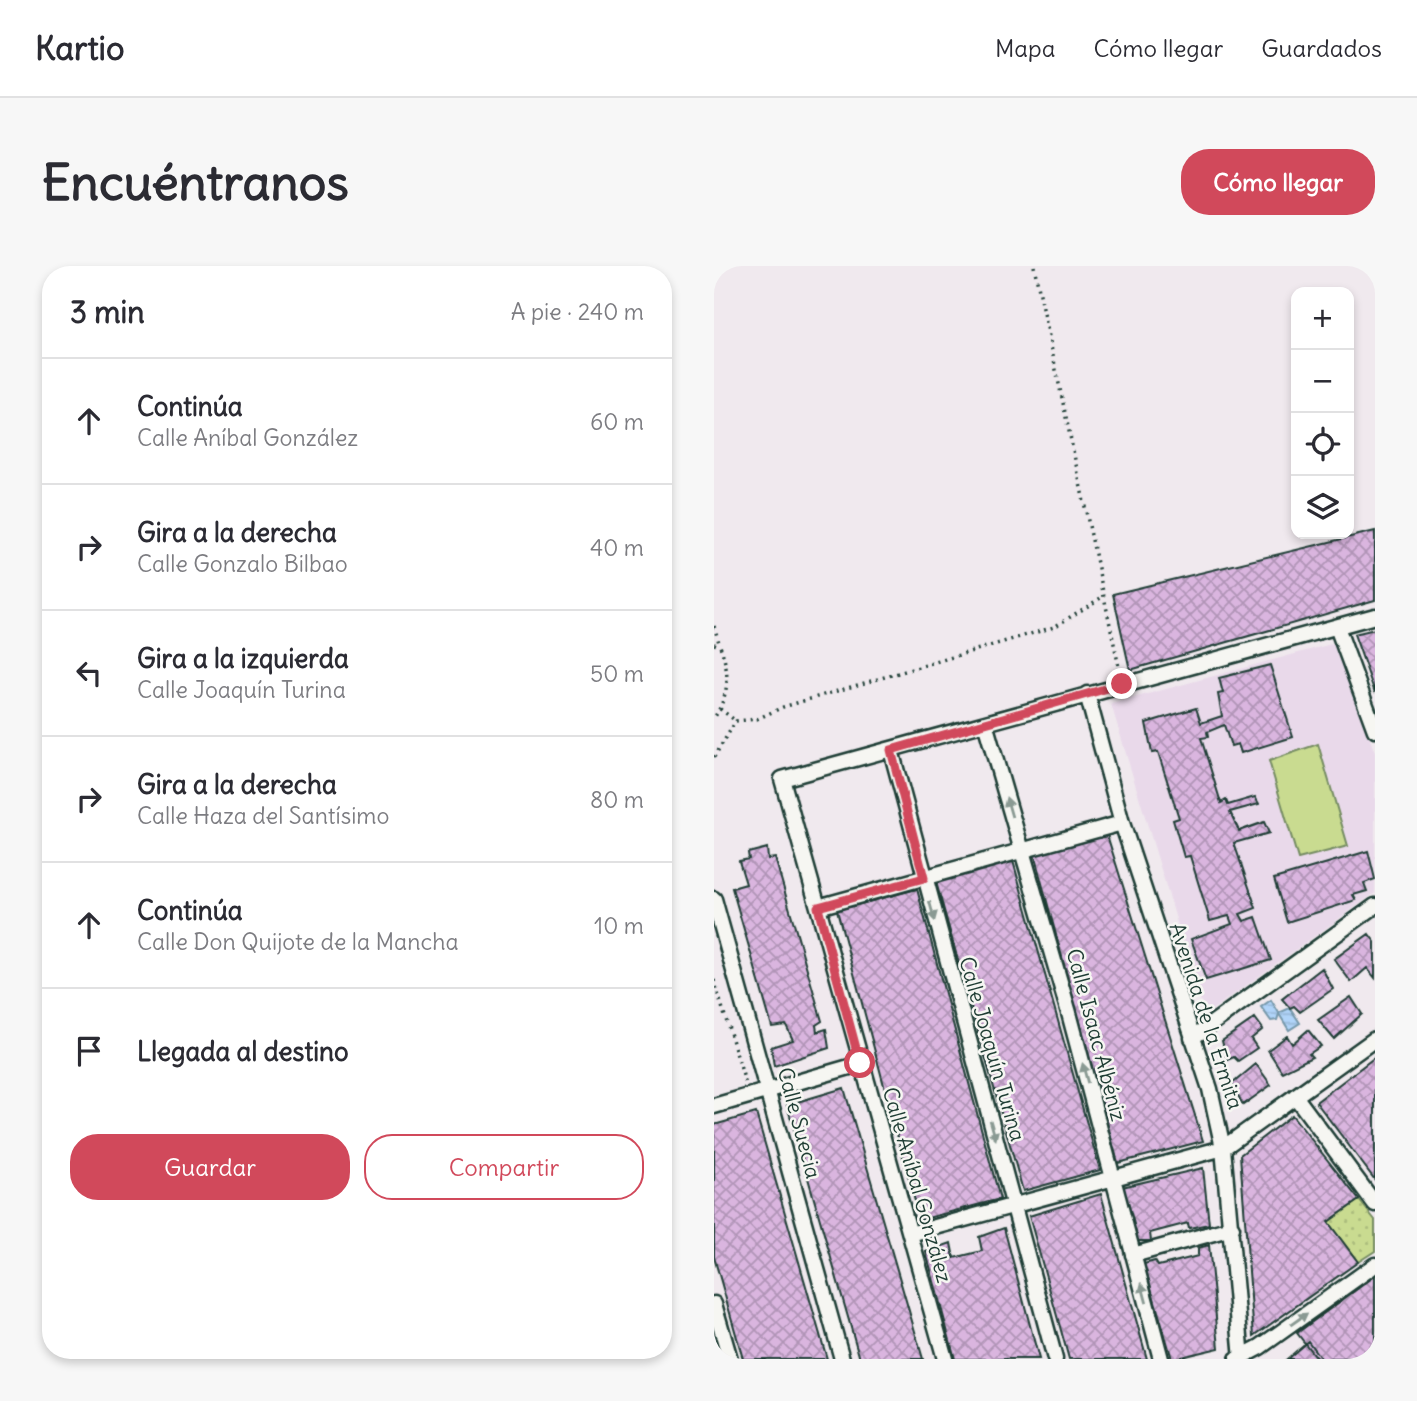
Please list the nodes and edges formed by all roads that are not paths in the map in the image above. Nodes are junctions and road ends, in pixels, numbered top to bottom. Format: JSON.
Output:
{"nodes":[{"id":1,"x":1375,"y":617,"type":"edge"},
{"id":2,"x":1337,"y":627,"type":"junction"},
{"id":3,"x":1087,"y":694,"type":"junction"},
{"id":4,"x":985,"y":723,"type":"junction"},
{"id":5,"x":1375,"y":730,"type":"edge"},
{"id":6,"x":891,"y":750,"type":"junction"},
{"id":7,"x":1122,"y":823,"type":"junction"},
{"id":8,"x":1022,"y":852,"type":"junction"},
{"id":9,"x":924,"y":878,"type":"junction"},
{"id":10,"x":714,"y":899,"type":"edge"},
{"id":11,"x":1375,"y":906,"type":"edge"},
{"id":12,"x":818,"y":907,"type":"junction"},
{"id":13,"x":1192,"y":1038,"type":"junction"},
{"id":14,"x":1375,"y":1039,"type":"edge"},
{"id":15,"x":860,"y":1063,"type":"junction"},
{"id":16,"x":768,"y":1090,"type":"junction"},
{"id":17,"x":1295,"y":1096,"type":"junction"},
{"id":18,"x":714,"y":1106,"type":"edge"},
{"id":19,"x":1223,"y":1148,"type":"junction"},
{"id":20,"x":1113,"y":1178,"type":"junction"},
{"id":21,"x":1375,"y":1204,"type":"edge"},
{"id":22,"x":1014,"y":1205,"type":"junction"},
{"id":23,"x":1232,"y":1228,"type":"junction"},
{"id":24,"x":910,"y":1234,"type":"junction"},
{"id":25,"x":1133,"y":1255,"type":"junction"},
{"id":26,"x":1375,"y":1265,"type":"edge"},
{"id":27,"x":714,"y":1304,"type":"edge"},
{"id":28,"x":730,"y":1359,"type":"edge"},
{"id":29,"x":842,"y":1359,"type":"edge"},
{"id":30,"x":945,"y":1359,"type":"edge"},
{"id":31,"x":1055,"y":1359,"type":"edge"},
{"id":32,"x":1161,"y":1359,"type":"edge"},
{"id":33,"x":1241,"y":1359,"type":"edge"}],
"edges":[{"from":1,"to":2,"type":"street"},
{"from":2,"to":3,"type":"street"},
{"from":2,"to":5,"type":"street"},
{"from":3,"to":4,"type":"street"},
{"from":3,"to":7,"type":"street","name":"Avenida de la Ermita"},
{"from":4,"to":6,"type":"street"},
{"from":8,"to":4,"type":"street","name":"Calle Isaac Albéniz","one_way":true},
{"from":6,"to":9,"type":"street","name":"Calle Joaquín Turina"},
{"from":6,"to":12,"type":"street","name":"Calle Aníbal González"},
{"from":7,"to":8,"type":"street"},
{"from":7,"to":13,"type":"street","name":"Avenida de la Ermita"},
{"from":8,"to":9,"type":"street"},
{"from":20,"to":8,"type":"street","name":"Calle Isaac Albéniz","one_way":true},
{"from":9,"to":12,"type":"street"},
{"from":9,"to":22,"type":"street","name":"Calle Joaquín Turina","one_way":true},
{"from":10,"to":16,"type":"street","name":"Calle Suecia"},
{"from":11,"to":13,"type":"street"},
{"from":12,"to":15,"type":"street","name":"Calle Aníbal González"},
{"from":13,"to":19,"type":"street","name":"Avenida de la Ermita"},
{"from":14,"to":17,"type":"street"},
{"from":15,"to":16,"type":"street"},
{"from":15,"to":24,"type":"street","name":"Calle Aníbal González"},
{"from":16,"to":18,"type":"street"},
{"from":16,"to":29,"type":"street","name":"Calle Suecia"},
{"from":17,"to":19,"type":"street"},
{"from":17,"to":21,"type":"street"},
{"from":19,"to":20,"type":"street"},
{"from":19,"to":23,"type":"street","name":"Avenida de la Ermita"},
{"from":20,"to":22,"type":"street"},
{"from":20,"to":25,"type":"street","name":"Calle Isaac Albéniz"},
{"from":22,"to":24,"type":"street"},
{"from":22,"to":31,"type":"street","name":"Calle Joaquín Turina"},
{"from":23,"to":25,"type":"street"},
{"from":23,"to":33,"type":"street","name":"Avenida de la Ermita"},
{"from":24,"to":30,"type":"street","name":"Calle Aníbal González"},
{"from":32,"to":25,"type":"street","name":"Calle Isaac Albéniz","one_way":true},
{"from":33,"to":26,"type":"street","one_way":true},
{"from":27,"to":28,"type":"street"}]}
